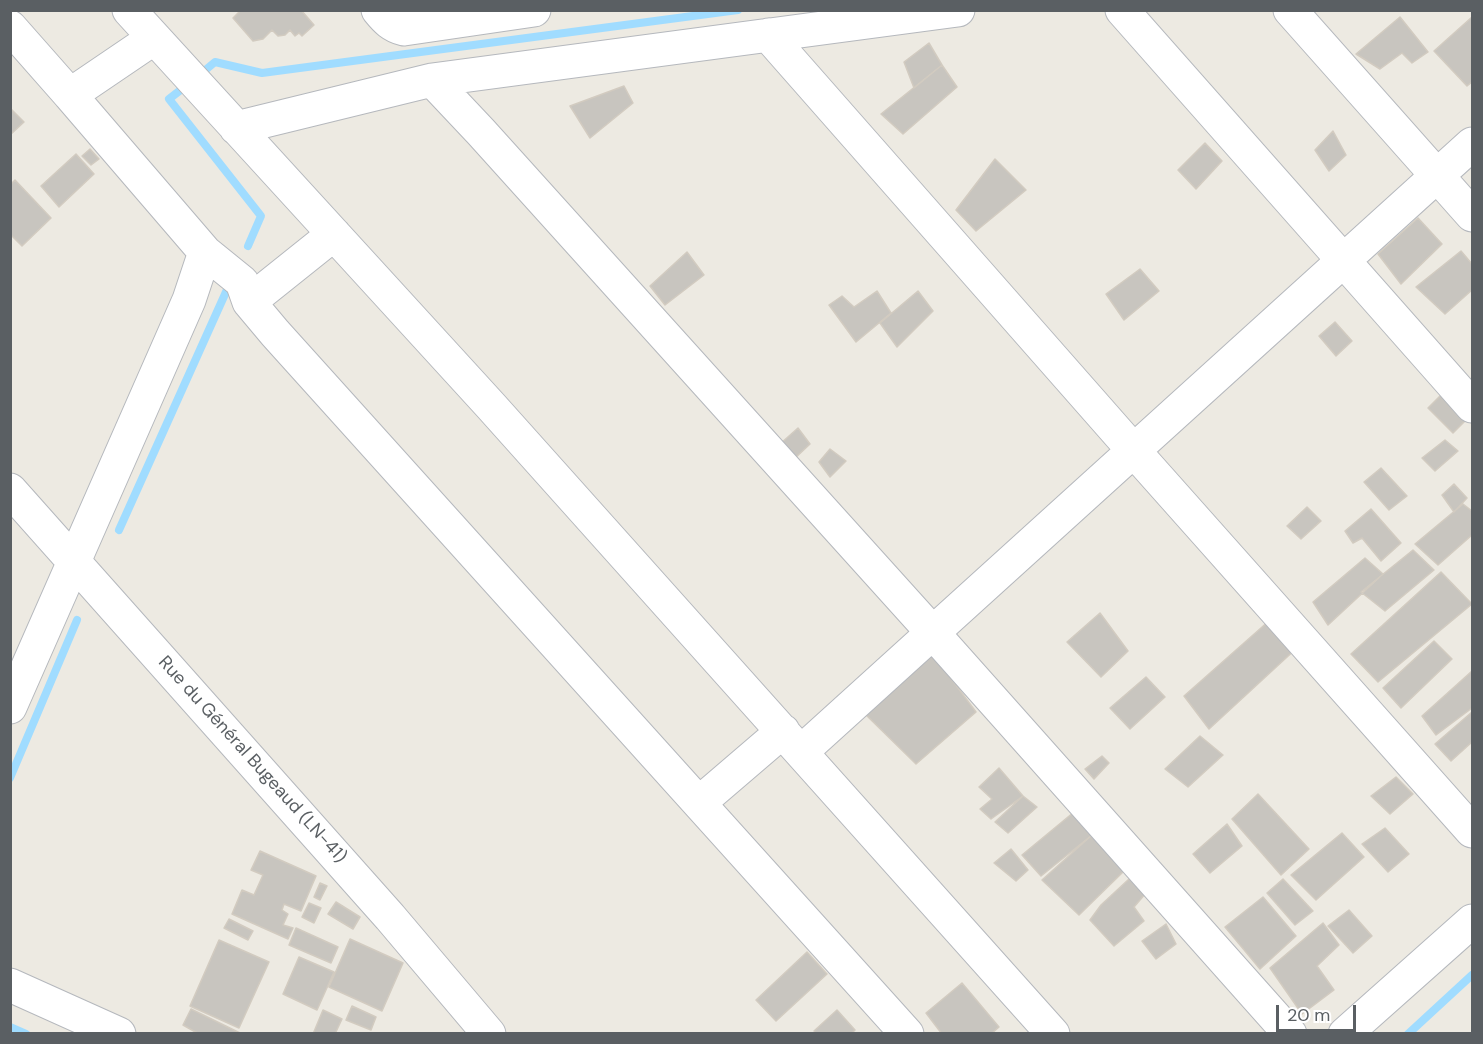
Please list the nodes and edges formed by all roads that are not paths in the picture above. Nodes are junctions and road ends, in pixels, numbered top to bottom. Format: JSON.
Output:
{"nodes":[{"id":1,"x":129,"y":10,"type":"edge"},
{"id":2,"x":378,"y":10,"type":"edge"},
{"id":3,"x":534,"y":10,"type":"edge"},
{"id":4,"x":1122,"y":10,"type":"edge"},
{"id":5,"x":1290,"y":10,"type":"edge"},
{"id":6,"x":954,"y":11,"type":"edge"},
{"id":7,"x":10,"y":27,"type":"edge"},
{"id":8,"x":768,"y":34,"type":"junction"},
{"id":9,"x":154,"y":38,"type":"junction"},
{"id":10,"x":432,"y":80,"type":"junction"},
{"id":11,"x":70,"y":95,"type":"junction"},
{"id":12,"x":236,"y":128,"type":"junction"},
{"id":13,"x":1473,"y":144,"type":"edge"},
{"id":14,"x":1438,"y":176,"type":"junction"},
{"id":15,"x":1473,"y":215,"type":"edge"},
{"id":16,"x":334,"y":234,"type":"junction"},
{"id":17,"x":205,"y":252,"type":"junction"},
{"id":18,"x":1344,"y":261,"type":"junction"},
{"id":19,"x":249,"y":302,"type":"junction"},
{"id":20,"x":1473,"y":406,"type":"edge"},
{"id":21,"x":1134,"y":451,"type":"junction"},
{"id":22,"x":10,"y":490,"type":"edge"},
{"id":23,"x":76,"y":561,"type":"junction"},
{"id":24,"x":933,"y":633,"type":"junction"},
{"id":25,"x":10,"y":707,"type":"edge"},
{"id":26,"x":792,"y":741,"type":"junction"},
{"id":27,"x":699,"y":803,"type":"junction"},
{"id":28,"x":1473,"y":831,"type":"edge"},
{"id":29,"x":1473,"y":921,"type":"edge"},
{"id":30,"x":10,"y":985,"type":"edge"},
{"id":31,"x":119,"y":1034,"type":"edge"},
{"id":32,"x":489,"y":1034,"type":"edge"},
{"id":33,"x":907,"y":1034,"type":"edge"},
{"id":34,"x":1053,"y":1034,"type":"edge"},
{"id":35,"x":1290,"y":1034,"type":"edge"},
{"id":36,"x":1346,"y":1034,"type":"edge"}],
"edges":[{"from":1,"to":9,"type":"street"},
{"from":2,"to":3,"type":"street"},
{"from":4,"to":18,"type":"street"},
{"from":5,"to":14,"type":"street"},
{"from":6,"to":8,"type":"street"},
{"from":7,"to":11,"type":"street"},
{"from":8,"to":10,"type":"street"},
{"from":8,"to":21,"type":"street"},
{"from":9,"to":11,"type":"street"},
{"from":9,"to":12,"type":"street"},
{"from":10,"to":12,"type":"street"},
{"from":10,"to":24,"type":"street"},
{"from":11,"to":17,"type":"street"},
{"from":12,"to":16,"type":"street"},
{"from":13,"to":14,"type":"street"},
{"from":14,"to":15,"type":"street"},
{"from":14,"to":18,"type":"street"},
{"from":16,"to":19,"type":"street"},
{"from":16,"to":26,"type":"street"},
{"from":17,"to":19,"type":"street"},
{"from":17,"to":23,"type":"street"},
{"from":18,"to":20,"type":"street"},
{"from":18,"to":21,"type":"street"},
{"from":19,"to":27,"type":"street"},
{"from":21,"to":24,"type":"street"},
{"from":21,"to":28,"type":"street"},
{"from":22,"to":23,"type":"street","name":"Rue du Général Bugeaud (LN-41)"},
{"from":23,"to":25,"type":"street"},
{"from":23,"to":32,"type":"street","name":"Rue du Général Bugeaud (LN-41)"},
{"from":24,"to":26,"type":"street"},
{"from":24,"to":35,"type":"street"},
{"from":26,"to":27,"type":"street"},
{"from":26,"to":34,"type":"street"},
{"from":27,"to":33,"type":"street"},
{"from":29,"to":36,"type":"street"},
{"from":30,"to":31,"type":"street"}]}
